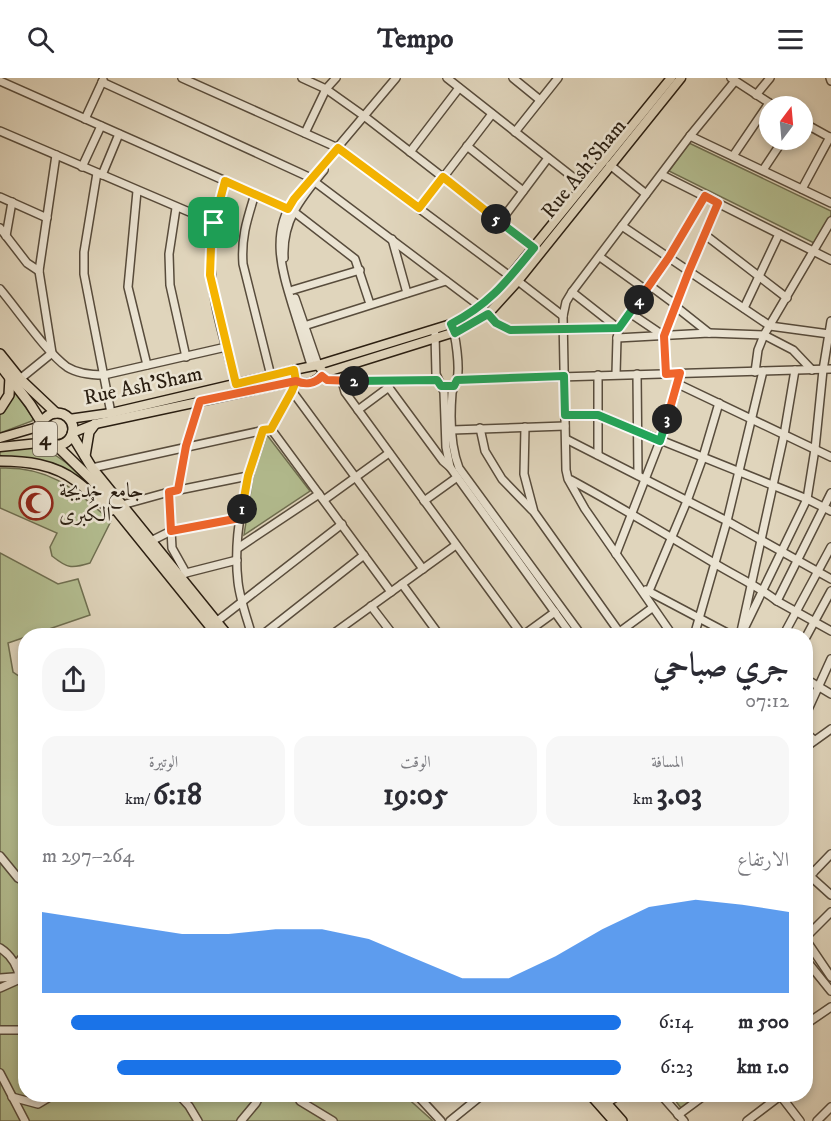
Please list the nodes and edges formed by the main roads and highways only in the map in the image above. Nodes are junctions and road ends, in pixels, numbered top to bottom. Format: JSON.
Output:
{"nodes":[{"id":1,"x":670,"y":78,"type":"edge"},
{"id":2,"x":681,"y":78,"type":"edge"},
{"id":3,"x":514,"y":279,"type":"junction"},
{"id":4,"x":453,"y":328,"type":"junction"},
{"id":5,"x":435,"y":333,"type":"junction"},
{"id":6,"x":0,"y":354,"type":"edge"},
{"id":7,"x":0,"y":365,"type":"edge"},
{"id":8,"x":315,"y":365,"type":"junction"},
{"id":9,"x":294,"y":370,"type":"junction"},
{"id":10,"x":323,"y":375,"type":"junction"},
{"id":11,"x":10,"y":377,"type":"junction"},
{"id":12,"x":296,"y":381,"type":"junction"},
{"id":13,"x":0,"y":409,"type":"edge"},
{"id":14,"x":56,"y":413,"type":"junction"},
{"id":15,"x":69,"y":419,"type":"junction"},
{"id":16,"x":42,"y":424,"type":"junction"},
{"id":17,"x":95,"y":424,"type":"junction"},
{"id":18,"x":72,"y":434,"type":"junction"},
{"id":19,"x":0,"y":438,"type":"edge"},
{"id":20,"x":52,"y":444,"type":"junction"},
{"id":21,"x":0,"y":447,"type":"edge"},
{"id":22,"x":85,"y":456,"type":"junction"},
{"id":23,"x":0,"y":461,"type":"edge"},
{"id":24,"x":121,"y":510,"type":"junction"},
{"id":25,"x":212,"y":628,"type":"edge"},
{"id":26,"x":221,"y":628,"type":"edge"},
{"id":27,"x":597,"y":1102,"type":"edge"},
{"id":28,"x":606,"y":1102,"type":"edge"},
{"id":29,"x":614,"y":1121,"type":"edge"},
{"id":30,"x":622,"y":1121,"type":"edge"}],
"edges":[{"from":1,"to":3,"type":"main road","name":"Rue Ash'Sham"},
{"from":2,"to":3,"type":"main road","name":"Rue Ash'Sham"},
{"from":3,"to":4,"type":"main road","name":"Rue Ash'Sham"},
{"from":3,"to":4,"type":"main road","name":"Rue Ash'Sham"},
{"from":4,"to":5,"type":"main road","name":"Rue Ash'Sham"},
{"from":5,"to":8,"type":"main road","name":"Rue Ash'Sham"},
{"from":5,"to":10,"type":"main road","name":"Rue Ash'Sham"},
{"from":6,"to":14,"type":"highway"},
{"from":7,"to":11,"type":"highway"},
{"from":8,"to":9,"type":"main road","name":"Rue Ash'Sham"},
{"from":8,"to":10,"type":"main road"},
{"from":9,"to":12,"type":"main road"},
{"from":9,"to":15,"type":"main road","name":"Rue Ash'Sham"},
{"from":10,"to":12,"type":"main road","name":"Rue Ash'Sham"},
{"from":11,"to":13,"type":"highway"},
{"from":11,"to":16,"type":"highway"},
{"from":12,"to":17,"type":"main road","name":"Rue Ash'Sham"},
{"from":14,"to":15,"type":"highway","number":"4"},
{"from":14,"to":16,"type":"highway","number":"4"},
{"from":15,"to":18,"type":"highway","number":"4"},
{"from":16,"to":19,"type":"main road"},
{"from":16,"to":20,"type":"highway","number":"4"},
{"from":17,"to":18,"type":"main road","name":"Rue Ash'Sham"},
{"from":17,"to":22,"type":"highway"},
{"from":18,"to":20,"type":"highway","number":"4"},
{"from":18,"to":22,"type":"highway","number":"4"},
{"from":20,"to":21,"type":"main road"},
{"from":20,"to":24,"type":"highway","number":"4"},
{"from":22,"to":24,"type":"highway","number":"4"},
{"from":23,"to":24,"type":"highway"},
{"from":24,"to":25,"type":"highway","number":"4"},
{"from":24,"to":26,"type":"highway","number":"4"},
{"from":27,"to":29,"type":"highway"},
{"from":28,"to":30,"type":"highway"}]}
